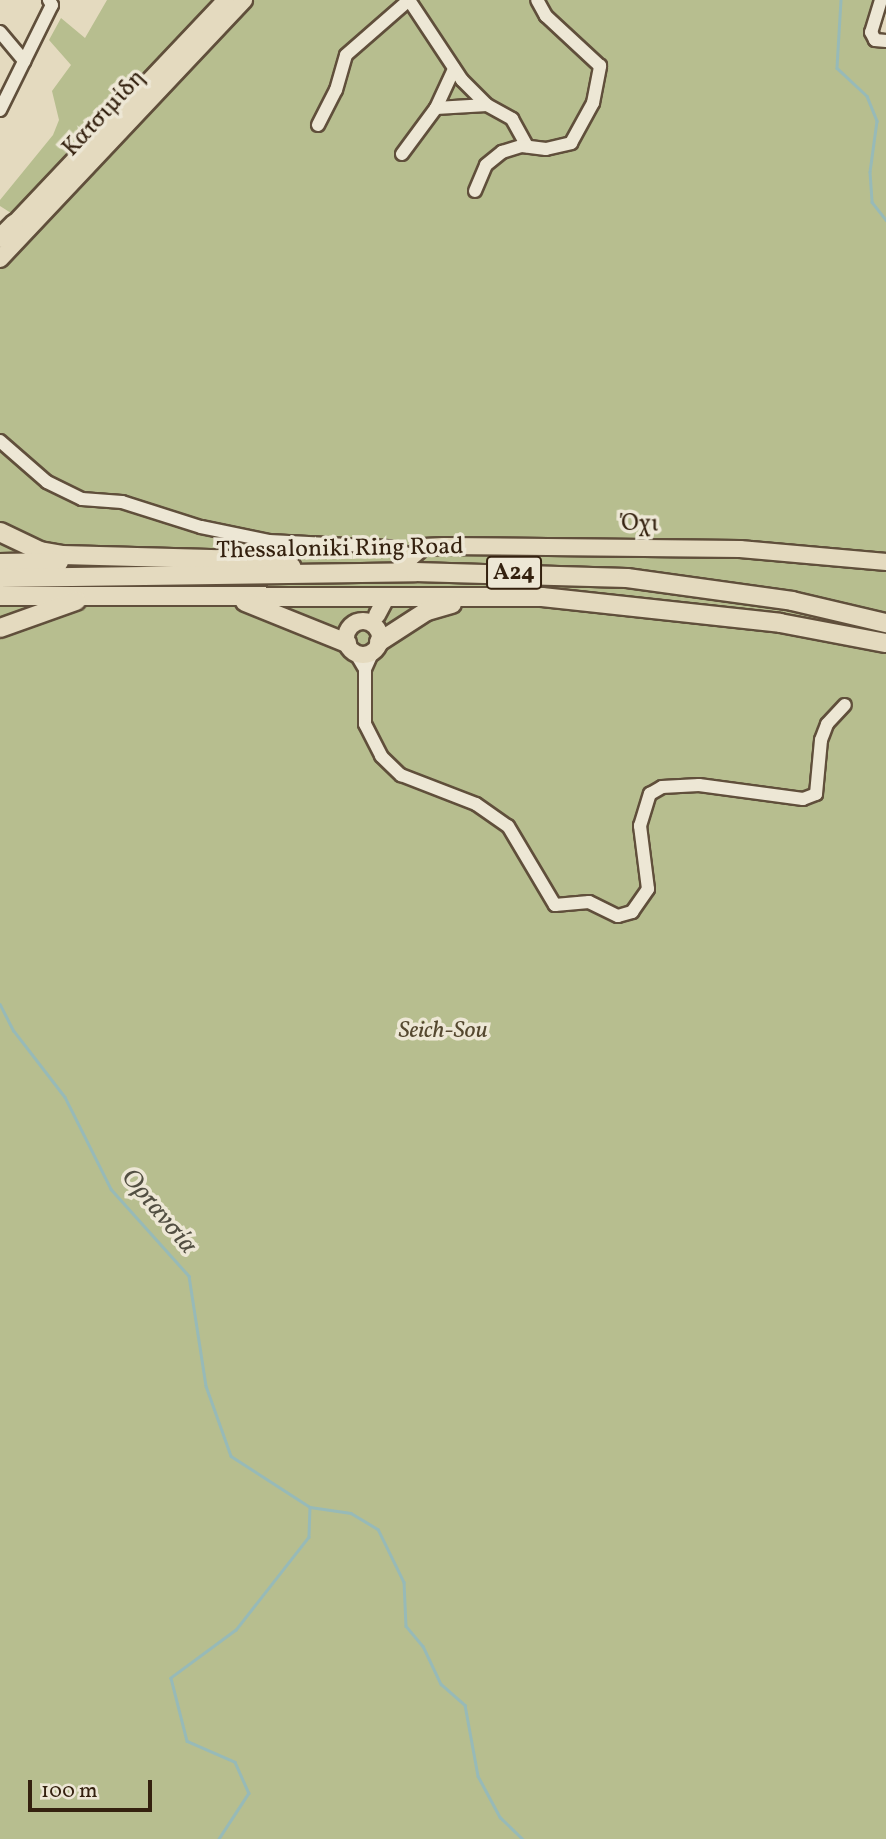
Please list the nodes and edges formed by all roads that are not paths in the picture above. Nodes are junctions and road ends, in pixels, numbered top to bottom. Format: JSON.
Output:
{"nodes":[{"id":1,"x":226,"y":0,"type":"edge"},
{"id":2,"x":244,"y":0,"type":"edge"},
{"id":3,"x":409,"y":0,"type":"edge"},
{"id":4,"x":537,"y":0,"type":"edge"},
{"id":5,"x":881,"y":0,"type":"edge"},
{"id":6,"x":50,"y":2,"type":"edge"},
{"id":7,"x":0,"y":32,"type":"edge"},
{"id":8,"x":880,"y":40,"type":"edge"},
{"id":9,"x":24,"y":61,"type":"junction"},
{"id":10,"x":454,"y":69,"type":"junction"},
{"id":11,"x":486,"y":105,"type":"junction"},
{"id":12,"x":436,"y":108,"type":"junction"},
{"id":13,"x":0,"y":110,"type":"edge"},
{"id":14,"x":318,"y":125,"type":"dead end"},
{"id":15,"x":527,"y":146,"type":"junction"},
{"id":16,"x":402,"y":154,"type":"dead end"},
{"id":17,"x":475,"y":191,"type":"dead end"},
{"id":18,"x":14,"y":224,"type":"joint"},
{"id":19,"x":0,"y":239,"type":"edge"},
{"id":20,"x":0,"y":259,"type":"edge"},
{"id":21,"x":0,"y":441,"type":"edge"},
{"id":22,"x":0,"y":532,"type":"edge"},
{"id":23,"x":269,"y":541,"type":"junction"},
{"id":24,"x":97,"y":558,"type":"junction"},
{"id":25,"x":406,"y":560,"type":"joint"},
{"id":26,"x":886,"y":562,"type":"edge"},
{"id":27,"x":0,"y":563,"type":"edge"},
{"id":28,"x":272,"y":563,"type":"junction"},
{"id":29,"x":312,"y":573,"type":"junction"},
{"id":30,"x":0,"y":578,"type":"edge"},
{"id":31,"x":715,"y":589,"type":"junction"},
{"id":32,"x":0,"y":596,"type":"edge"},
{"id":33,"x":92,"y":596,"type":"junction"},
{"id":34,"x":232,"y":597,"type":"junction"},
{"id":35,"x":472,"y":598,"type":"junction"},
{"id":36,"x":886,"y":610,"type":"edge"},
{"id":37,"x":886,"y":623,"type":"edge"},
{"id":38,"x":0,"y":628,"type":"edge"},
{"id":39,"x":369,"y":633,"type":"junction"},
{"id":40,"x":886,"y":643,"type":"edge"},
{"id":41,"x":845,"y":705,"type":"dead end"}],
"edges":[{"from":1,"to":18,"type":"main road","name":"Κατσιμίδη"},
{"from":2,"to":20,"type":"main road","name":"Κατσιμίδη"},
{"from":3,"to":10,"type":"street"},
{"from":3,"to":14,"type":"street"},
{"from":4,"to":15,"type":"street"},
{"from":5,"to":8,"type":"street"},
{"from":6,"to":9,"type":"street"},
{"from":7,"to":9,"type":"street"},
{"from":9,"to":13,"type":"street"},
{"from":10,"to":11,"type":"street"},
{"from":10,"to":12,"type":"street"},
{"from":11,"to":12,"type":"street"},
{"from":11,"to":15,"type":"street"},
{"from":12,"to":16,"type":"street"},
{"from":15,"to":17,"type":"street"},
{"from":18,"to":19,"type":"highway"},
{"from":21,"to":23,"type":"street"},
{"from":22,"to":24,"type":"highway"},
{"from":23,"to":25,"type":"street"},
{"from":23,"to":28,"type":"street"},
{"from":24,"to":27,"type":"highway"},
{"from":24,"to":28,"type":"highway"},
{"from":25,"to":26,"type":"main road","name":"Όχι"},
{"from":28,"to":29,"type":"highway"},
{"from":29,"to":30,"type":"highway","name":"Thessaloniki Ring Road","number":"Α24"},
{"from":29,"to":31,"type":"highway","name":"Thessaloniki Ring Road","number":"Α24"},
{"from":31,"to":36,"type":"highway"},
{"from":31,"to":37,"type":"highway","name":"Thessaloniki Ring Road","number":"Α24"},
{"from":32,"to":33,"type":"highway","name":"Thessaloniki Ring Road","number":"Α24"},
{"from":33,"to":34,"type":"highway","name":"Thessaloniki Ring Road","number":"Α24"},
{"from":33,"to":38,"type":"highway"},
{"from":34,"to":35,"type":"highway","name":"Thessaloniki Ring Road","number":"Α24"},
{"from":34,"to":39,"type":"highway"},
{"from":35,"to":39,"type":"highway"},
{"from":35,"to":40,"type":"highway","name":"Thessaloniki Ring Road","number":"Α24"},
{"from":39,"to":41,"type":"street"}]}
